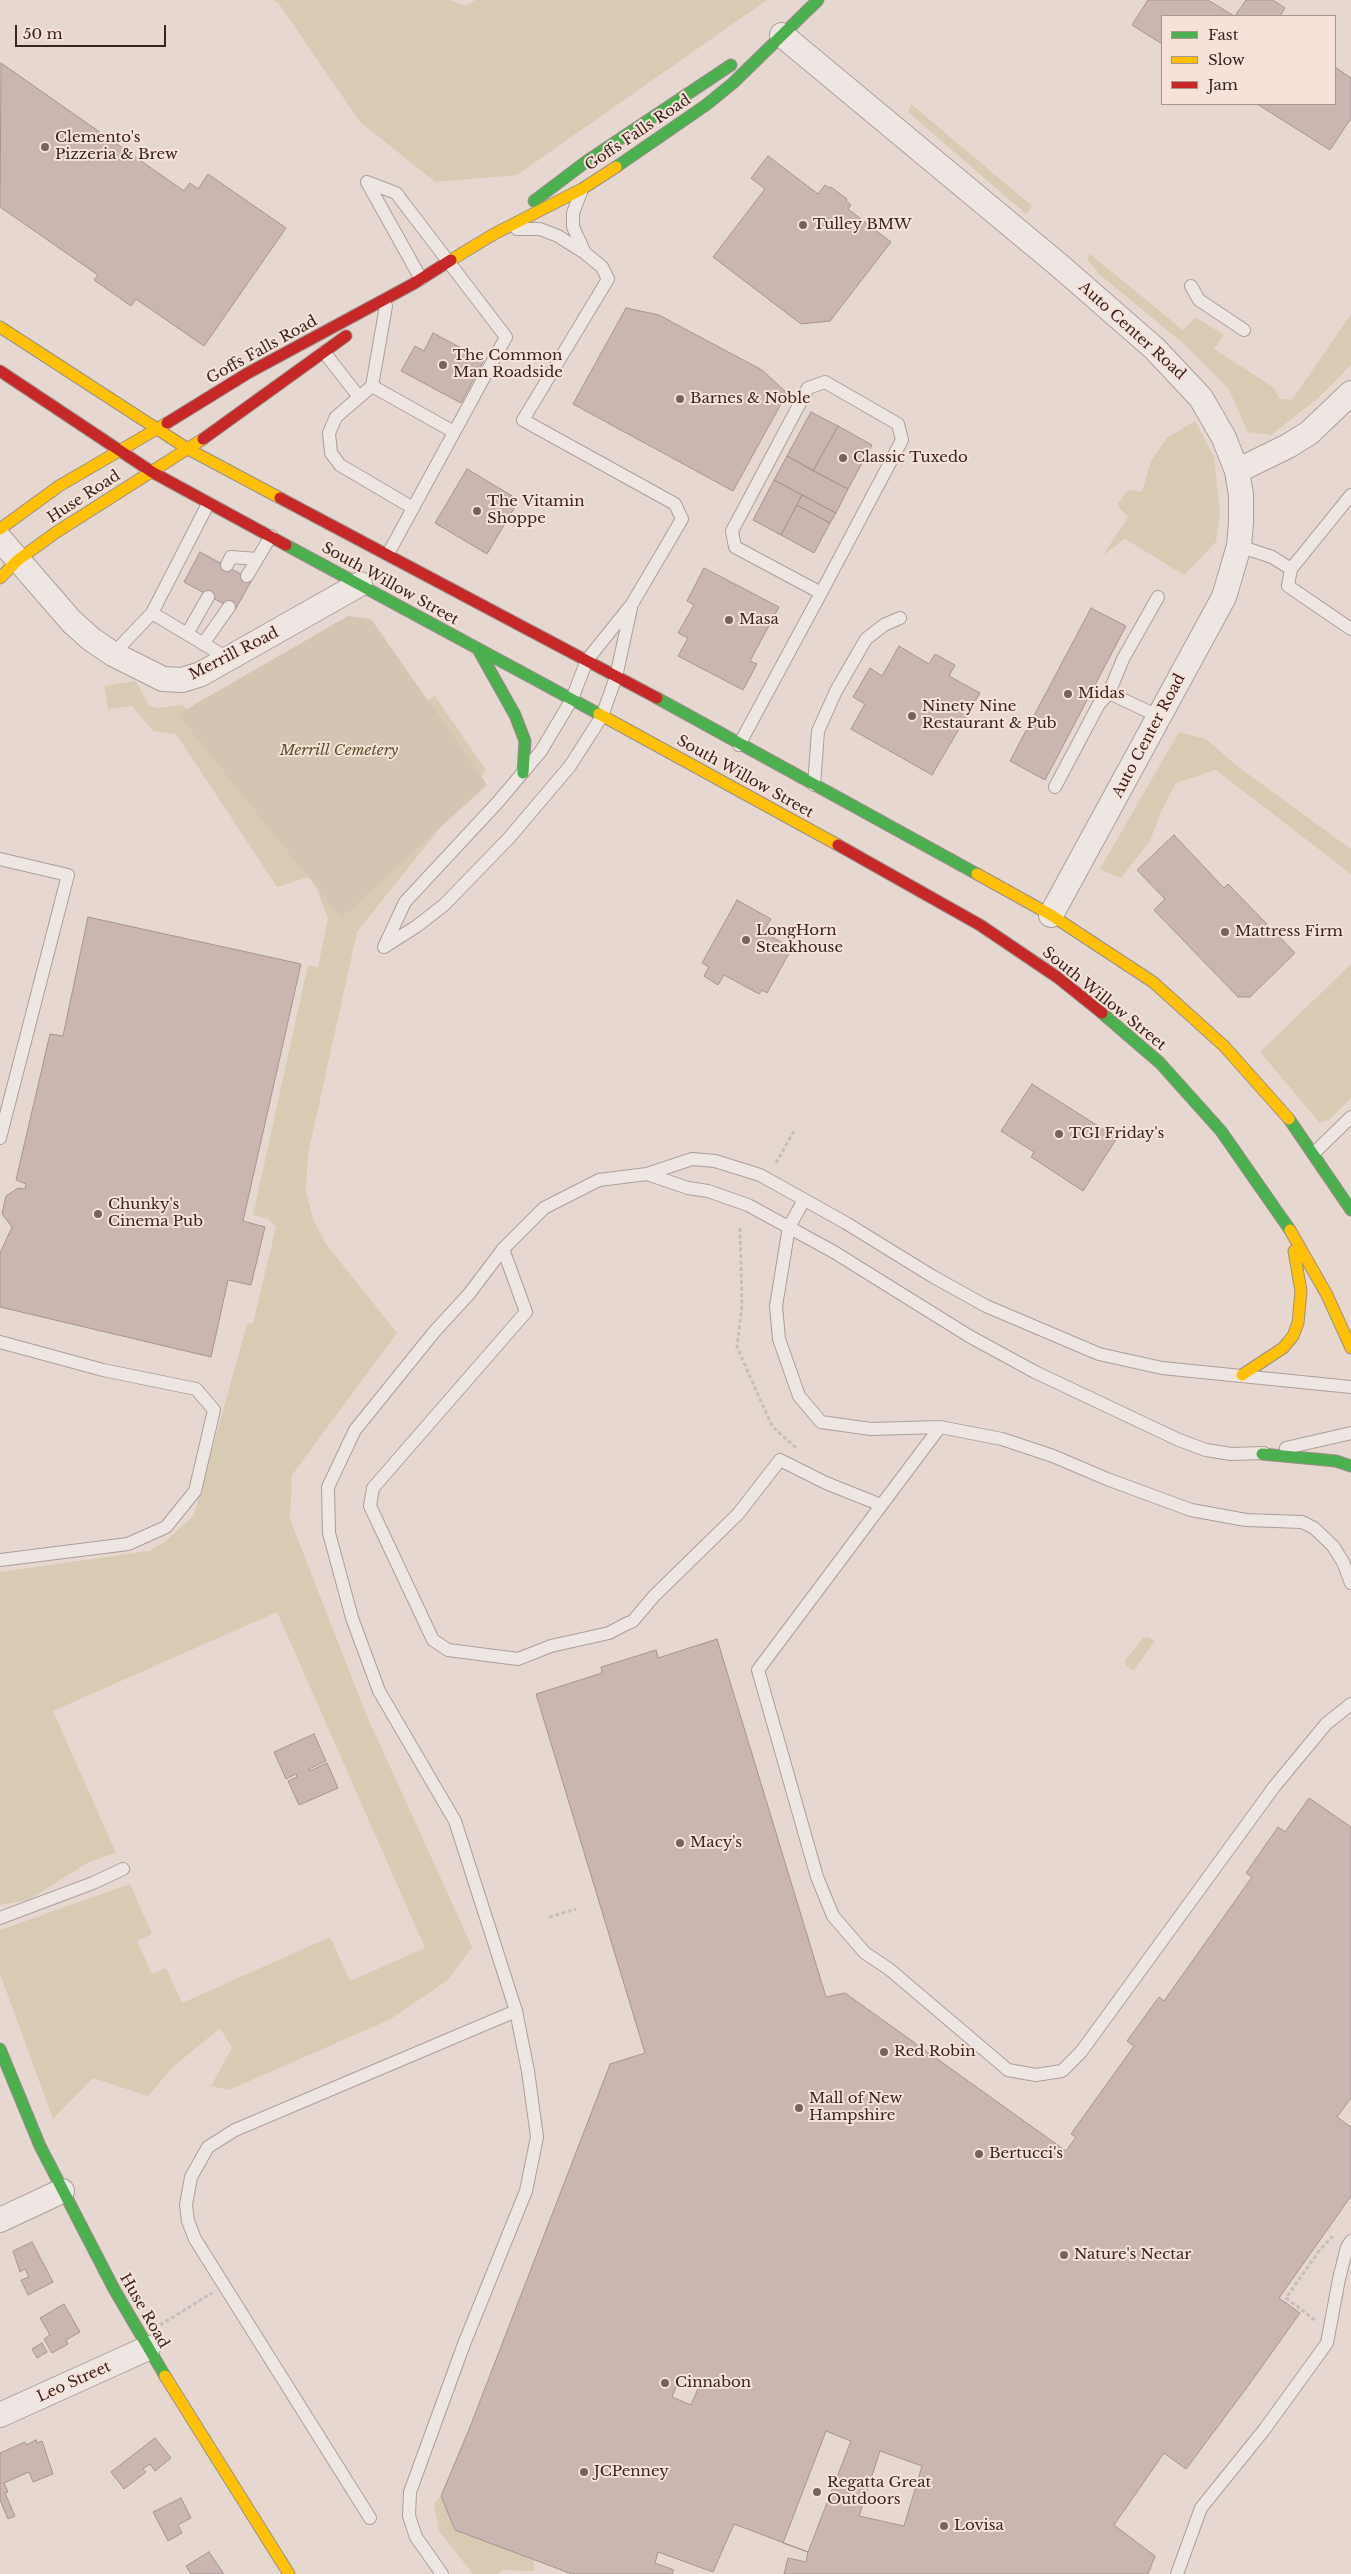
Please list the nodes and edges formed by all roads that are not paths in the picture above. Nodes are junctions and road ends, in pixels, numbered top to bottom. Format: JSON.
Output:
{"nodes":[{"id":1,"x":818,"y":0,"type":"edge"},
{"id":2,"x":782,"y":35,"type":"junction"},
{"id":3,"x":582,"y":189,"type":"junction"},
{"id":4,"x":494,"y":234,"type":"junction"},
{"id":5,"x":585,"y":253,"type":"junction"},
{"id":6,"x":450,"y":262,"type":"junction"},
{"id":7,"x":421,"y":279,"type":"junction"},
{"id":8,"x":1191,"y":286,"type":"dead end"},
{"id":9,"x":386,"y":306,"type":"junction"},
{"id":10,"x":0,"y":327,"type":"edge"},
{"id":11,"x":1244,"y":330,"type":"dead end"},
{"id":12,"x":324,"y":352,"type":"junction"},
{"id":13,"x":0,"y":371,"type":"edge"},
{"id":14,"x":372,"y":386,"type":"junction"},
{"id":15,"x":1351,"y":393,"type":"edge"},
{"id":16,"x":358,"y":397,"type":"junction"},
{"id":17,"x":156,"y":430,"type":"junction"},
{"id":18,"x":454,"y":432,"type":"junction"},
{"id":19,"x":188,"y":448,"type":"junction"},
{"id":20,"x":120,"y":452,"type":"junction"},
{"id":21,"x":1237,"y":471,"type":"junction"},
{"id":22,"x":152,"y":472,"type":"junction"},
{"id":23,"x":1351,"y":495,"type":"edge"},
{"id":24,"x":208,"y":504,"type":"junction"},
{"id":25,"x":413,"y":508,"type":"junction"},
{"id":26,"x":0,"y":529,"type":"edge"},
{"id":27,"x":271,"y":536,"type":"junction"},
{"id":28,"x":0,"y":539,"type":"edge"},
{"id":29,"x":1239,"y":546,"type":"junction"},
{"id":30,"x":388,"y":554,"type":"junction"},
{"id":31,"x":257,"y":559,"type":"junction"},
{"id":32,"x":18,"y":560,"type":"junction"},
{"id":33,"x":227,"y":564,"type":"dead end"},
{"id":34,"x":1291,"y":569,"type":"junction"},
{"id":35,"x":247,"y":576,"type":"dead end"},
{"id":36,"x":0,"y":578,"type":"edge"},
{"id":37,"x":360,"y":584,"type":"junction"},
{"id":38,"x":821,"y":593,"type":"junction"},
{"id":39,"x":208,"y":597,"type":"dead end"},
{"id":40,"x":1158,"y":597,"type":"dead end"},
{"id":41,"x":632,"y":604,"type":"junction"},
{"id":42,"x":229,"y":608,"type":"dead end"},
{"id":43,"x":152,"y":613,"type":"junction"},
{"id":44,"x":900,"y":618,"type":"dead end"},
{"id":45,"x":1351,"y":629,"type":"edge"},
{"id":46,"x":188,"y":634,"type":"junction"},
{"id":47,"x":203,"y":644,"type":"junction"},
{"id":48,"x":479,"y":651,"type":"junction"},
{"id":49,"x":112,"y":654,"type":"junction"},
{"id":50,"x":229,"y":659,"type":"junction"},
{"id":51,"x":587,"y":660,"type":"junction"},
{"id":52,"x":616,"y":677,"type":"junction"},
{"id":53,"x":1109,"y":693,"type":"junction"},
{"id":54,"x":572,"y":698,"type":"junction"},
{"id":55,"x":602,"y":716,"type":"junction"},
{"id":56,"x":1160,"y":716,"type":"junction"},
{"id":57,"x":739,"y":745,"type":"junction"},
{"id":58,"x":523,"y":773,"type":"junction"},
{"id":59,"x":814,"y":785,"type":"junction"},
{"id":60,"x":1055,"y":787,"type":"dead end"},
{"id":61,"x":0,"y":859,"type":"edge"},
{"id":62,"x":1050,"y":915,"type":"junction"},
{"id":63,"x":1351,"y":1117,"type":"edge"},
{"id":64,"x":0,"y":1138,"type":"edge"},
{"id":65,"x":1314,"y":1152,"type":"junction"},
{"id":66,"x":647,"y":1174,"type":"junction"},
{"id":67,"x":804,"y":1200,"type":"junction"},
{"id":68,"x":1350,"y":1204,"type":"edge"},
{"id":69,"x":789,"y":1227,"type":"junction"},
{"id":70,"x":1289,"y":1228,"type":"junction"},
{"id":71,"x":503,"y":1249,"type":"junction"},
{"id":72,"x":0,"y":1342,"type":"edge"},
{"id":73,"x":1351,"y":1348,"type":"edge"},
{"id":74,"x":1242,"y":1375,"type":"junction"},
{"id":75,"x":1351,"y":1387,"type":"edge"},
{"id":76,"x":940,"y":1427,"type":"junction"},
{"id":77,"x":1351,"y":1433,"type":"edge"},
{"id":78,"x":1262,"y":1454,"type":"junction"},
{"id":79,"x":1351,"y":1466,"type":"edge"},
{"id":80,"x":881,"y":1505,"type":"junction"},
{"id":81,"x":0,"y":1560,"type":"edge"},
{"id":82,"x":1351,"y":1583,"type":"edge"},
{"id":83,"x":1351,"y":1704,"type":"edge"},
{"id":84,"x":123,"y":1868,"type":"dead end"},
{"id":85,"x":0,"y":1918,"type":"edge"},
{"id":86,"x":516,"y":2011,"type":"junction"},
{"id":87,"x":0,"y":2049,"type":"edge"},
{"id":88,"x":62,"y":2191,"type":"junction"},
{"id":89,"x":0,"y":2220,"type":"edge"},
{"id":90,"x":1351,"y":2241,"type":"edge"},
{"id":91,"x":152,"y":2338,"type":"junction"},
{"id":92,"x":0,"y":2415,"type":"edge"},
{"id":93,"x":370,"y":2518,"type":"dead end"},
{"id":94,"x":289,"y":2574,"type":"edge"},
{"id":95,"x":442,"y":2574,"type":"edge"},
{"id":96,"x":1176,"y":2574,"type":"edge"}],
"edges":[{"from":1,"to":2,"type":"main road","name":"Goffs Falls Road"},
{"from":2,"to":3,"type":"main road","name":"Goffs Falls Road"},
{"from":2,"to":4,"type":"main road","name":"Goffs Falls Road"},
{"from":2,"to":21,"type":"street","name":"Auto Center Road"},
{"from":3,"to":4,"type":"main road","name":"Goffs Falls Road"},
{"from":3,"to":5,"type":"lane"},
{"from":4,"to":5,"type":"lane"},
{"from":4,"to":6,"type":"main road","name":"Goffs Falls Road"},
{"from":5,"to":41,"type":"lane"},
{"from":6,"to":7,"type":"main road","name":"Goffs Falls Road"},
{"from":6,"to":7,"type":"lane"},
{"from":6,"to":18,"type":"lane"},
{"from":7,"to":9,"type":"main road","name":"Goffs Falls Road"},
{"from":7,"to":17,"type":"main road","name":"Goffs Falls Road"},
{"from":8,"to":11,"type":"lane"},
{"from":9,"to":12,"type":"main road","name":"Goffs Falls Road"},
{"from":9,"to":14,"type":"lane"},
{"from":10,"to":17,"type":"main road","name":"South Willow Street"},
{"from":12,"to":16,"type":"lane"},
{"from":12,"to":19,"type":"main road","name":"Goffs Falls Road"},
{"from":13,"to":20,"type":"main road","name":"South Willow Street"},
{"from":14,"to":16,"type":"lane"},
{"from":14,"to":18,"type":"lane"},
{"from":15,"to":21,"type":"street"},
{"from":16,"to":25,"type":"lane"},
{"from":17,"to":19,"type":"main road","name":"South Willow Street"},
{"from":17,"to":20,"type":"main road","name":"Goffs Falls Road"},
{"from":18,"to":25,"type":"lane"},
{"from":19,"to":22,"type":"main road","name":"Huse Road"},
{"from":19,"to":30,"type":"main road","name":"South Willow Street"},
{"from":20,"to":22,"type":"main road","name":"South Willow Street"},
{"from":20,"to":26,"type":"main road","name":"Huse Road"},
{"from":21,"to":29,"type":"street","name":"Auto Center Road"},
{"from":22,"to":24,"type":"main road","name":"South Willow Street"},
{"from":22,"to":32,"type":"main road","name":"Huse Road"},
{"from":23,"to":34,"type":"lane"},
{"from":24,"to":27,"type":"main road","name":"South Willow Street"},
{"from":24,"to":43,"type":"lane"},
{"from":25,"to":30,"type":"lane"},
{"from":27,"to":31,"type":"lane"},
{"from":27,"to":37,"type":"main road","name":"South Willow Street"},
{"from":28,"to":32,"type":"street","name":"Merrill Road"},
{"from":29,"to":34,"type":"lane"},
{"from":29,"to":56,"type":"street","name":"Auto Center Road"},
{"from":30,"to":51,"type":"main road","name":"South Willow Street"},
{"from":31,"to":33,"type":"lane"},
{"from":31,"to":35,"type":"lane"},
{"from":32,"to":36,"type":"main road","name":"Huse Road"},
{"from":32,"to":49,"type":"street","name":"Merrill Road"},
{"from":34,"to":45,"type":"lane"},
{"from":37,"to":48,"type":"main road","name":"South Willow Street"},
{"from":37,"to":50,"type":"street","name":"Merrill Road"},
{"from":38,"to":38,"type":"lane"},
{"from":38,"to":57,"type":"lane"},
{"from":39,"to":46,"type":"lane"},
{"from":40,"to":53,"type":"lane"},
{"from":41,"to":51,"type":"lane"},
{"from":41,"to":52,"type":"lane"},
{"from":42,"to":47,"type":"lane"},
{"from":43,"to":46,"type":"lane"},
{"from":43,"to":49,"type":"lane"},
{"from":44,"to":59,"type":"lane"},
{"from":46,"to":47,"type":"lane"},
{"from":47,"to":50,"type":"lane"},
{"from":48,"to":54,"type":"main road","name":"South Willow Street"},
{"from":48,"to":58,"type":"main road"},
{"from":49,"to":50,"type":"street","name":"Merrill Road"},
{"from":51,"to":52,"type":"main road","name":"South Willow Street"},
{"from":51,"to":54,"type":"lane"},
{"from":52,"to":55,"type":"lane"},
{"from":52,"to":57,"type":"main road","name":"South Willow Street"},
{"from":53,"to":56,"type":"lane"},
{"from":53,"to":60,"type":"lane"},
{"from":54,"to":55,"type":"main road","name":"South Willow Street"},
{"from":54,"to":58,"type":"lane"},
{"from":55,"to":58,"type":"lane"},
{"from":55,"to":70,"type":"main road","name":"South Willow Street"},
{"from":56,"to":62,"type":"street","name":"Auto Center Road"},
{"from":57,"to":59,"type":"main road","name":"South Willow Street"},
{"from":59,"to":62,"type":"main road","name":"South Willow Street"},
{"from":61,"to":64,"type":"lane"},
{"from":62,"to":65,"type":"main road","name":"South Willow Street"},
{"from":63,"to":65,"type":"lane"},
{"from":65,"to":68,"type":"main road","name":"South Willow Street"},
{"from":66,"to":67,"type":"lane"},
{"from":66,"to":69,"type":"lane"},
{"from":66,"to":71,"type":"lane"},
{"from":67,"to":69,"type":"lane"},
{"from":67,"to":74,"type":"lane"},
{"from":69,"to":76,"type":"lane"},
{"from":69,"to":78,"type":"lane"},
{"from":70,"to":73,"type":"main road","name":"South Willow Street"},
{"from":70,"to":74,"type":"main road"},
{"from":71,"to":80,"type":"lane"},
{"from":71,"to":86,"type":"lane"},
{"from":72,"to":81,"type":"lane"},
{"from":74,"to":75,"type":"lane"},
{"from":76,"to":80,"type":"lane"},
{"from":76,"to":82,"type":"lane"},
{"from":77,"to":78,"type":"lane"},
{"from":78,"to":79,"type":"main road"},
{"from":80,"to":83,"type":"lane"},
{"from":84,"to":85,"type":"lane"},
{"from":86,"to":93,"type":"lane"},
{"from":86,"to":95,"type":"lane"},
{"from":87,"to":88,"type":"main road","name":"Huse Road"},
{"from":88,"to":89,"type":"street"},
{"from":88,"to":91,"type":"main road","name":"Huse Road"},
{"from":90,"to":96,"type":"lane"},
{"from":91,"to":92,"type":"street","name":"Leo Street"},
{"from":91,"to":94,"type":"main road","name":"Huse Road"}]}
